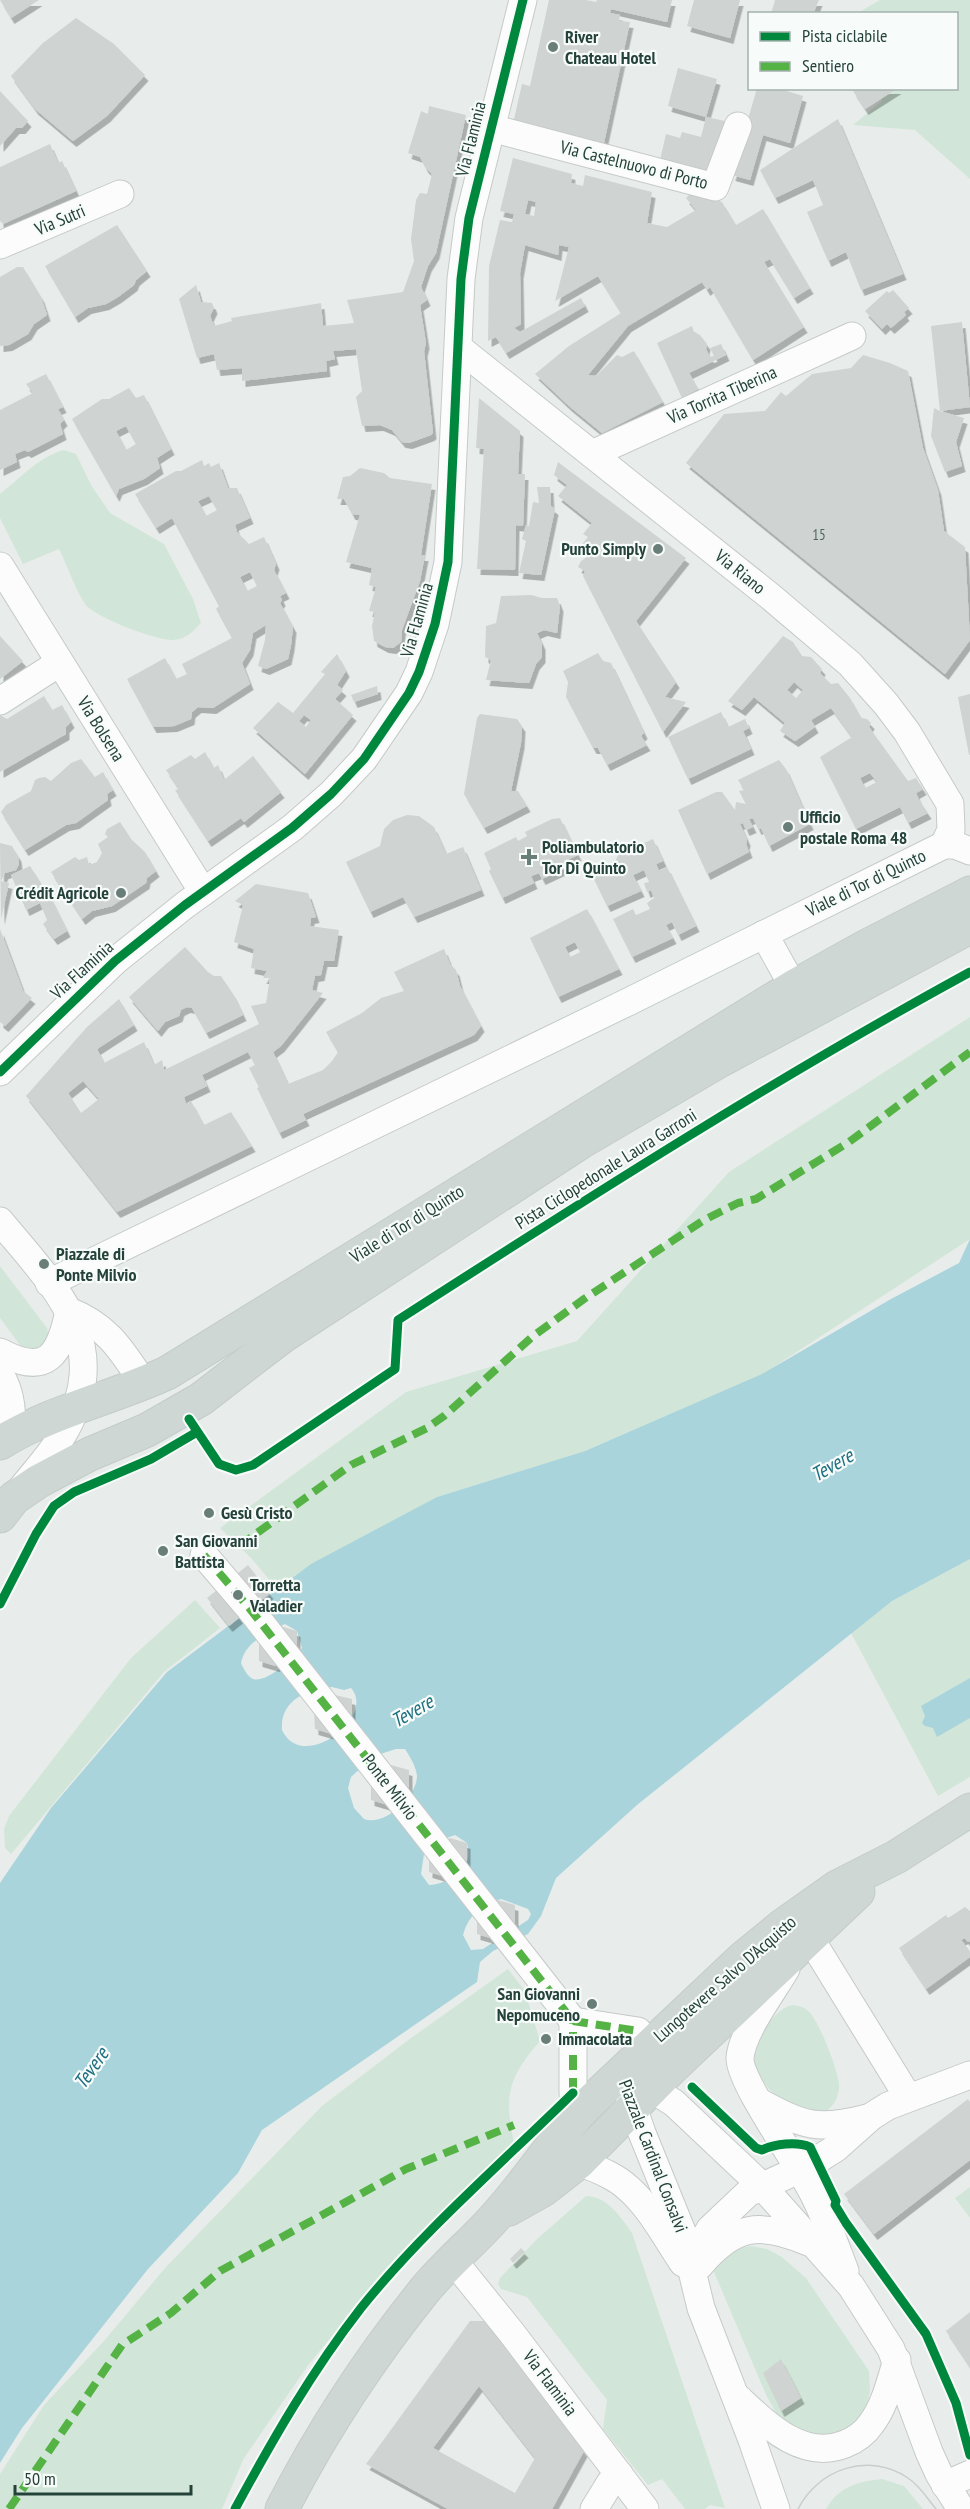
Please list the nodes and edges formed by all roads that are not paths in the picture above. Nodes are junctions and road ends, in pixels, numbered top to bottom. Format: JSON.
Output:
{"nodes":[{"id":1,"x":523,"y":0,"type":"edge"},
{"id":2,"x":738,"y":126,"type":"dead end"},
{"id":3,"x":491,"y":128,"type":"junction"},
{"id":4,"x":120,"y":194,"type":"dead end"},
{"id":5,"x":0,"y":245,"type":"edge"},
{"id":6,"x":852,"y":336,"type":"dead end"},
{"id":7,"x":459,"y":348,"type":"junction"},
{"id":8,"x":592,"y":454,"type":"junction"},
{"id":9,"x":0,"y":566,"type":"edge"},
{"id":10,"x":59,"y":663,"type":"junction"},
{"id":11,"x":0,"y":701,"type":"edge"},
{"id":12,"x":944,"y":845,"type":"junction"},
{"id":13,"x":970,"y":851,"type":"edge"},
{"id":14,"x":204,"y":892,"type":"junction"},
{"id":15,"x":970,"y":893,"type":"edge"},
{"id":16,"x":970,"y":910,"type":"edge"},
{"id":17,"x":970,"y":927,"type":"edge"},
{"id":18,"x":764,"y":934,"type":"junction"},
{"id":19,"x":854,"y":988,"type":"junction"},
{"id":20,"x":801,"y":1000,"type":"junction"},
{"id":21,"x":0,"y":1072,"type":"edge"},
{"id":22,"x":0,"y":1221,"type":"edge"},
{"id":23,"x":49,"y":1283,"type":"junction"},
{"id":24,"x":69,"y":1311,"type":"junction"},
{"id":25,"x":0,"y":1352,"type":"edge"},
{"id":26,"x":0,"y":1374,"type":"edge"},
{"id":27,"x":144,"y":1384,"type":"junction"},
{"id":28,"x":77,"y":1407,"type":"junction"},
{"id":29,"x":5,"y":1440,"type":"edge"},
{"id":30,"x":7,"y":1507,"type":"edge"},
{"id":31,"x":204,"y":1555,"type":"dead end"},
{"id":32,"x":970,"y":1810,"type":"edge"},
{"id":33,"x":896,"y":1857,"type":"junction"},
{"id":34,"x":804,"y":1943,"type":"junction"},
{"id":35,"x":573,"y":2021,"type":"junction"},
{"id":36,"x":638,"y":2031,"type":"dead end"},
{"id":37,"x":621,"y":2072,"type":"junction"},
{"id":38,"x":964,"y":2077,"type":"edge"},
{"id":39,"x":573,"y":2093,"type":"dead end"},
{"id":40,"x":908,"y":2097,"type":"junction"},
{"id":41,"x":642,"y":2098,"type":"junction"},
{"id":42,"x":758,"y":2101,"type":"junction"},
{"id":43,"x":872,"y":2116,"type":"junction"},
{"id":44,"x":579,"y":2162,"type":"junction"},
{"id":45,"x":800,"y":2170,"type":"junction"},
{"id":46,"x":762,"y":2186,"type":"junction"},
{"id":47,"x":496,"y":2215,"type":"junction"},
{"id":48,"x":812,"y":2244,"type":"junction"},
{"id":49,"x":452,"y":2259,"type":"junction"},
{"id":50,"x":692,"y":2275,"type":"junction"},
{"id":51,"x":850,"y":2286,"type":"junction"},
{"id":52,"x":897,"y":2360,"type":"junction"},
{"id":53,"x":735,"y":2395,"type":"junction"},
{"id":54,"x":619,"y":2474,"type":"junction"},
{"id":55,"x":970,"y":2474,"type":"edge"},
{"id":56,"x":945,"y":2485,"type":"junction"},
{"id":57,"x":282,"y":2509,"type":"edge"},
{"id":58,"x":594,"y":2509,"type":"edge"},
{"id":59,"x":645,"y":2509,"type":"edge"},
{"id":60,"x":776,"y":2509,"type":"edge"},
{"id":61,"x":961,"y":2509,"type":"edge"}],
"edges":[{"from":1,"to":3,"type":"street","name":"Via Flaminia"},
{"from":2,"to":3,"type":"street","name":"Via Castelnuovo di Porto"},
{"from":3,"to":7,"type":"street","name":"Via Flaminia"},
{"from":4,"to":5,"type":"street","name":"Via Sutri"},
{"from":6,"to":8,"type":"street","name":"Via Torrita Tiberina"},
{"from":7,"to":8,"type":"street","name":"Via Riano"},
{"from":7,"to":14,"type":"street","name":"Via Flaminia"},
{"from":8,"to":12,"type":"street","name":"Via Riano"},
{"from":9,"to":10,"type":"street","name":"Via Bolsena"},
{"from":10,"to":11,"type":"street"},
{"from":10,"to":14,"type":"street","name":"Via Bolsena"},
{"from":12,"to":13,"type":"street","name":"Viale di Tor di Quinto"},
{"from":12,"to":18,"type":"street","name":"Viale di Tor di Quinto"},
{"from":14,"to":21,"type":"street","name":"Via Flaminia"},
{"from":15,"to":20,"type":"main road","name":"Viale di Tor di Quinto"},
{"from":16,"to":19,"type":"street","name":"Viale di Tor di Quinto"},
{"from":17,"to":19,"type":"main road","name":"Viale di Tor di Quinto"},
{"from":18,"to":20,"type":"street"},
{"from":18,"to":23,"type":"street","name":"Viale di Tor di Quinto"},
{"from":19,"to":20,"type":"main road","name":"Viale di Tor di Quinto"},
{"from":20,"to":27,"type":"main road","name":"Viale di Tor di Quinto"},
{"from":20,"to":30,"type":"main road","name":"Viale di Tor di Quinto"},
{"from":22,"to":23,"type":"street"},
{"from":23,"to":24,"type":"street"},
{"from":24,"to":25,"type":"street"},
{"from":24,"to":27,"type":"street"},
{"from":24,"to":28,"type":"street"},
{"from":26,"to":29,"type":"street"},
{"from":27,"to":28,"type":"main road","name":"Viale di Tor di Quinto"},
{"from":28,"to":29,"type":"main road","name":"Viale di Tor di Quinto"},
{"from":28,"to":30,"type":"street"},
{"from":31,"to":35,"type":"street","name":"Ponte Milvio"},
{"from":32,"to":33,"type":"main road","name":"Lungotevere Salvo D'Acquisto"},
{"from":33,"to":34,"type":"main road","name":"Lungotevere Salvo D'Acquisto"},
{"from":33,"to":37,"type":"main road","name":"Lungotevere Salvo D'Acquisto"},
{"from":34,"to":40,"type":"street"},
{"from":34,"to":41,"type":"main road","name":"Lungotevere Salvo D'Acquisto"},
{"from":34,"to":42,"type":"street","name":"Piazzale Cardinal Consalvi"},
{"from":35,"to":36,"type":"street"},
{"from":35,"to":39,"type":"street"},
{"from":37,"to":41,"type":"street","name":"Piazzale Cardinal Consalvi"},
{"from":37,"to":47,"type":"main road","name":"Lungotevere Salvo D'Acquisto"},
{"from":38,"to":40,"type":"street","name":"Piazzale Cardinal Consalvi"},
{"from":40,"to":43,"type":"street","name":"Piazzale Cardinal Consalvi"},
{"from":41,"to":44,"type":"main road","name":"Lungotevere Salvo D'Acquisto"},
{"from":41,"to":46,"type":"street","name":"Piazzale Cardinal Consalvi"},
{"from":41,"to":50,"type":"street","name":"Piazzale Cardinal Consalvi"},
{"from":42,"to":43,"type":"street","name":"Piazzale Cardinal Consalvi"},
{"from":42,"to":45,"type":"street","name":"Piazzale Cardinal Consalvi"},
{"from":43,"to":45,"type":"street","name":"Piazzale Cardinal Consalvi"},
{"from":44,"to":47,"type":"main road","name":"Lungotevere Salvo D'Acquisto"},
{"from":44,"to":50,"type":"street","name":"Piazzale Cardinal Consalvi"},
{"from":45,"to":46,"type":"street","name":"Piazzale Cardinal Consalvi"},
{"from":45,"to":51,"type":"street","name":"Piazzale Cardinal Consalvi"},
{"from":46,"to":48,"type":"street","name":"Piazzale Cardinal Consalvi"},
{"from":46,"to":50,"type":"street","name":"Piazzale Cardinal Consalvi"},
{"from":47,"to":49,"type":"main road"},
{"from":48,"to":50,"type":"street","name":"Piazzale Cardinal Consalvi"},
{"from":48,"to":51,"type":"street","name":"Piazzale Cardinal Consalvi"},
{"from":49,"to":54,"type":"street","name":"Via Flaminia"},
{"from":49,"to":57,"type":"main road"},
{"from":50,"to":53,"type":"street","name":"Piazzale Cardinal Consalvi"},
{"from":51,"to":52,"type":"street","name":"Piazzale Cardinal Consalvi"},
{"from":52,"to":53,"type":"street","name":"Piazzale Cardinal Consalvi"},
{"from":52,"to":56,"type":"street","name":"Piazzale Cardinal Consalvi"},
{"from":53,"to":60,"type":"street"},
{"from":54,"to":58,"type":"street"},
{"from":54,"to":59,"type":"street","name":"Via Flaminia"},
{"from":55,"to":56,"type":"street"},
{"from":56,"to":61,"type":"street","name":"Piazzale Cardinal Consalvi"}]}
